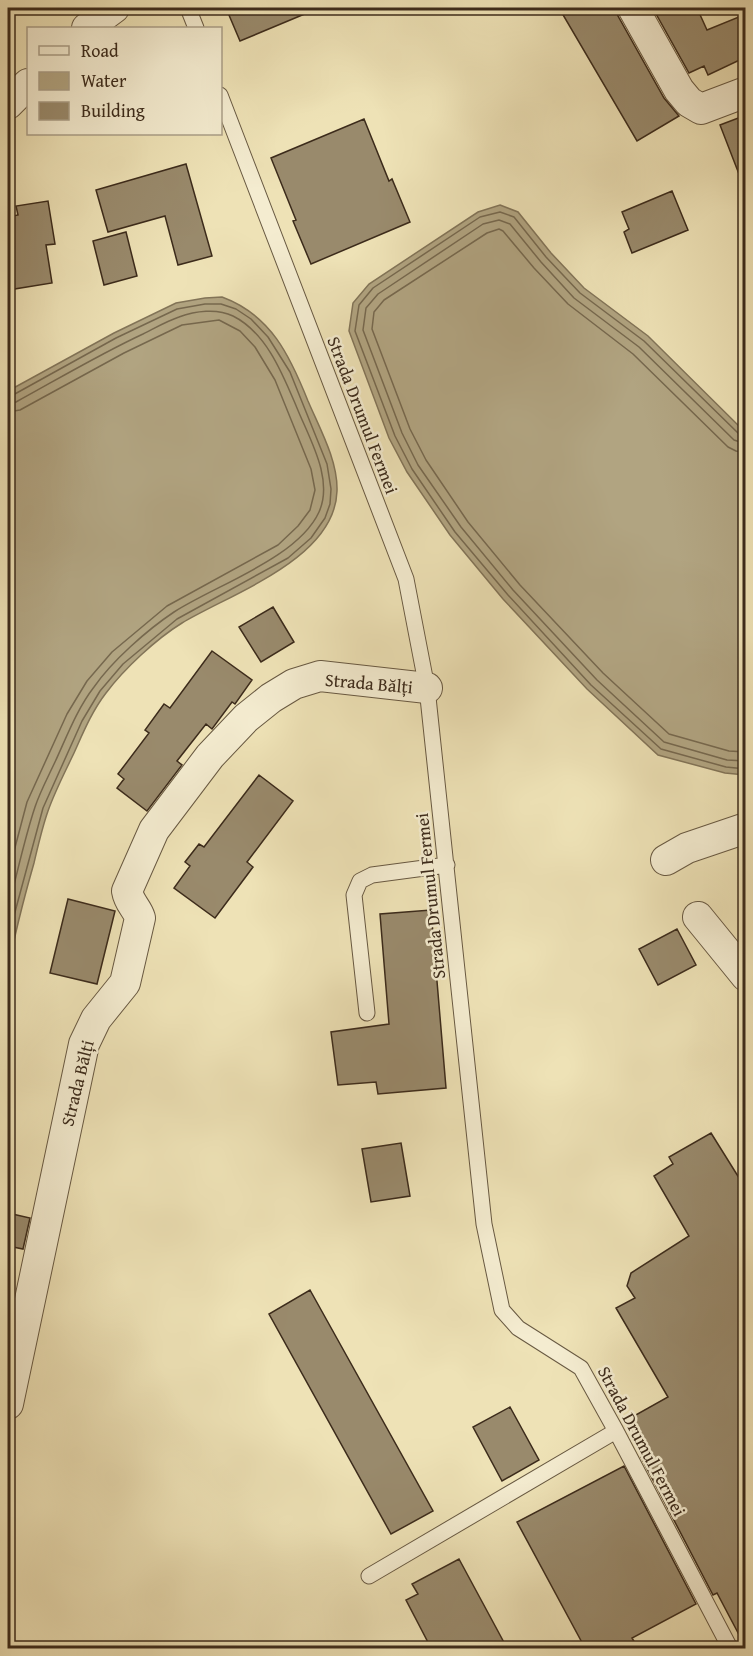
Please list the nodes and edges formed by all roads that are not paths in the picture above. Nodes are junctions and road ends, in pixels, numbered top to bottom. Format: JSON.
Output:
{"nodes":[{"id":1,"x":114,"y":8,"type":"edge"},
{"id":2,"x":188,"y":8,"type":"edge"},
{"id":3,"x":633,"y":8,"type":"edge"},
{"id":4,"x":87,"y":21,"type":"edge"},
{"id":5,"x":196,"y":27,"type":"edge"},
{"id":6,"x":27,"y":85,"type":"edge"},
{"id":7,"x":746,"y":92,"type":"edge"},
{"id":8,"x":222,"y":100,"type":"edge"},
{"id":9,"x":8,"y":104,"type":"edge"},
{"id":10,"x":427,"y":688,"type":"junction"},
{"id":11,"x":746,"y":828,"type":"edge"},
{"id":12,"x":666,"y":860,"type":"dead end"},
{"id":13,"x":447,"y":865,"type":"junction"},
{"id":14,"x":698,"y":917,"type":"dead end"},
{"id":15,"x":746,"y":976,"type":"edge"},
{"id":16,"x":367,"y":1013,"type":"dead end"},
{"id":17,"x":8,"y":1404,"type":"edge"},
{"id":18,"x":616,"y":1431,"type":"junction"},
{"id":19,"x":369,"y":1576,"type":"dead end"},
{"id":20,"x":730,"y":1648,"type":"edge"}],
"edges":[{"from":1,"to":4,"type":"street"},
{"from":2,"to":5,"type":"lane"},
{"from":3,"to":7,"type":"street"},
{"from":6,"to":9,"type":"street"},
{"from":8,"to":10,"type":"lane","name":"Strada Drumul Fermei"},
{"from":10,"to":13,"type":"lane","name":"Strada Drumul Fermei"},
{"from":10,"to":17,"type":"street","name":"Strada Bălți"},
{"from":11,"to":12,"type":"street"},
{"from":13,"to":16,"type":"lane"},
{"from":13,"to":18,"type":"lane","name":"Strada Drumul Fermei"},
{"from":14,"to":15,"type":"street"},
{"from":18,"to":19,"type":"lane"},
{"from":18,"to":20,"type":"lane","name":"Strada Drumul Fermei"}]}
